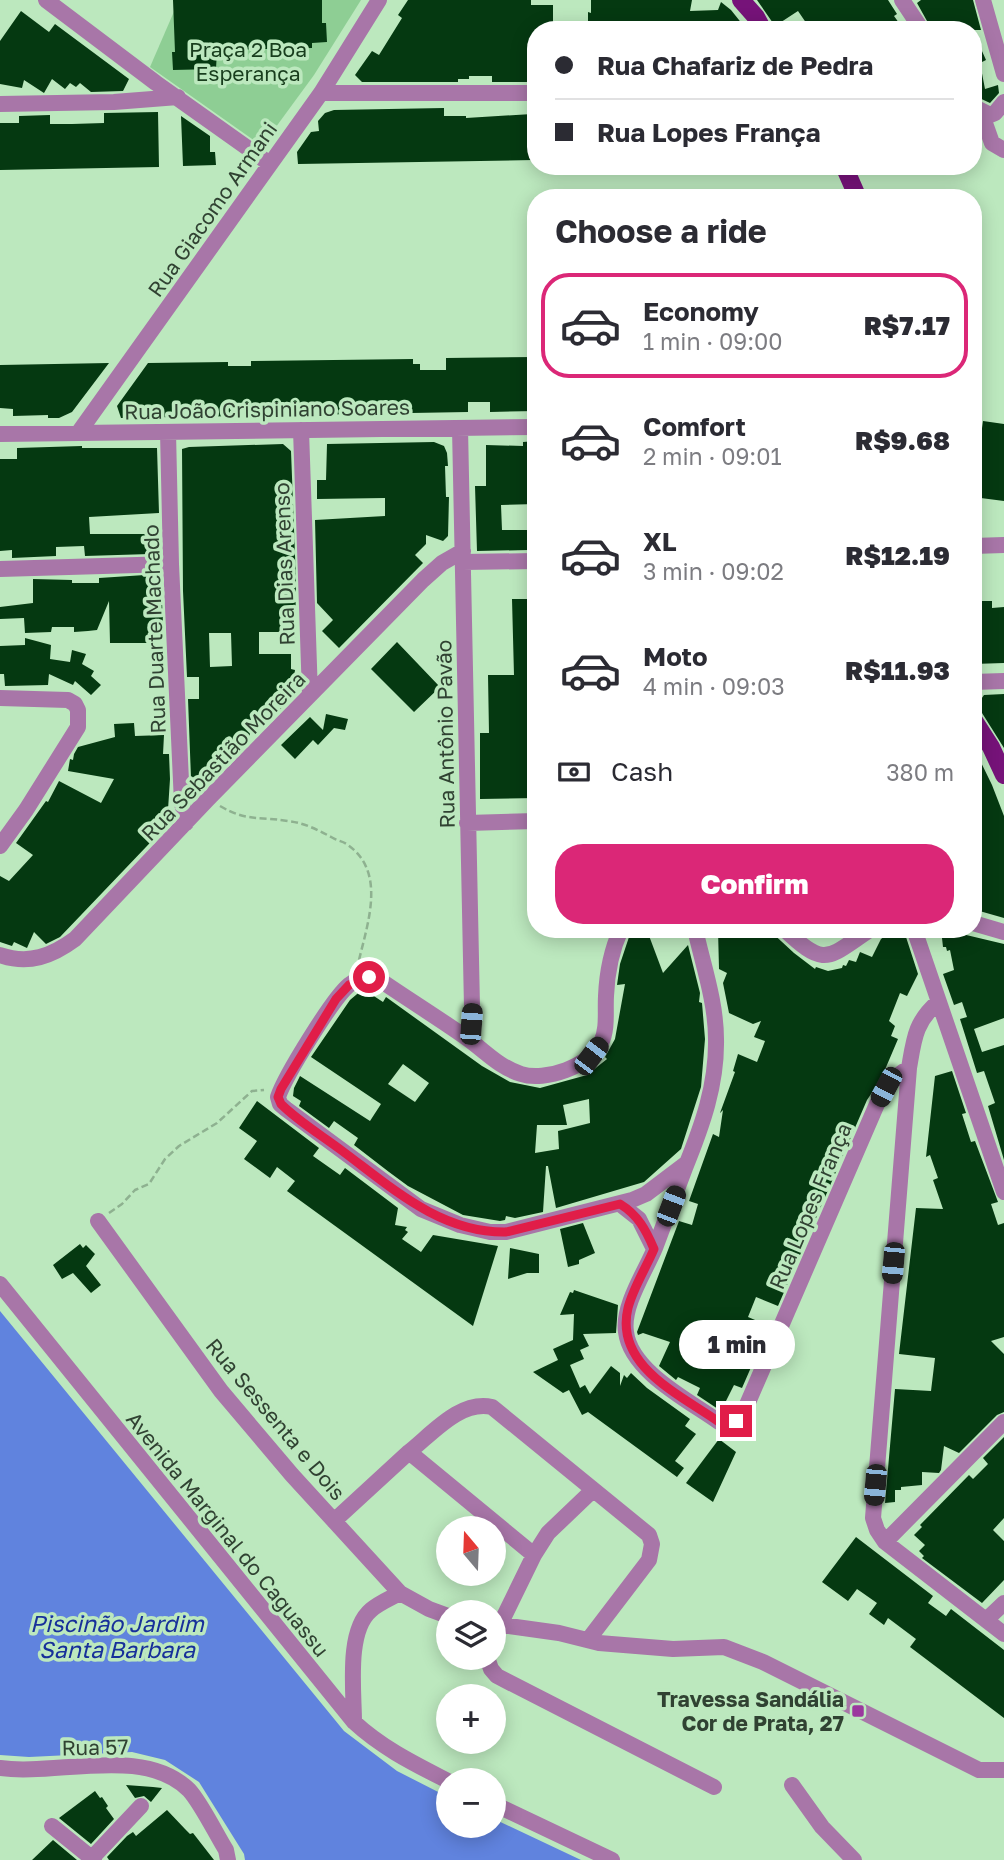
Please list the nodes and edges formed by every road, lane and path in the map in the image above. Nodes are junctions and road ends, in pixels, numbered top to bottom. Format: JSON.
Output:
{"nodes":[{"id":1,"x":46,"y":0,"type":"edge"},
{"id":2,"x":741,"y":0,"type":"edge"},
{"id":3,"x":902,"y":0,"type":"edge"},
{"id":4,"x":983,"y":0,"type":"edge"},
{"id":5,"x":377,"y":2,"type":"edge"},
{"id":6,"x":758,"y":21,"type":"edge"},
{"id":7,"x":916,"y":21,"type":"edge"},
{"id":8,"x":1004,"y":74,"type":"edge"},
{"id":9,"x":321,"y":93,"type":"junction"},
{"id":10,"x":527,"y":93,"type":"edge"},
{"id":11,"x":178,"y":97,"type":"junction"},
{"id":12,"x":1004,"y":102,"type":"edge"},
{"id":13,"x":0,"y":104,"type":"edge"},
{"id":14,"x":982,"y":111,"type":"edge"},
{"id":15,"x":982,"y":118,"type":"edge"},
{"id":16,"x":998,"y":146,"type":"edge"},
{"id":17,"x":270,"y":164,"type":"junction"},
{"id":18,"x":527,"y":427,"type":"edge"},
{"id":19,"x":460,"y":428,"type":"junction"},
{"id":20,"x":301,"y":430,"type":"junction"},
{"id":21,"x":79,"y":432,"type":"junction"},
{"id":22,"x":168,"y":432,"type":"junction"},
{"id":23,"x":0,"y":434,"type":"edge"},
{"id":24,"x":1004,"y":545,"type":"edge"},
{"id":25,"x":982,"y":546,"type":"edge"},
{"id":26,"x":463,"y":556,"type":"junction"},
{"id":27,"x":527,"y":560,"type":"edge"},
{"id":28,"x":171,"y":564,"type":"junction"},
{"id":29,"x":0,"y":569,"type":"edge"},
{"id":30,"x":1004,"y":681,"type":"edge"},
{"id":31,"x":982,"y":682,"type":"edge"},
{"id":32,"x":310,"y":695,"type":"junction"},
{"id":33,"x":0,"y":698,"type":"edge"},
{"id":34,"x":982,"y":733,"type":"edge"},
{"id":35,"x":1004,"y":775,"type":"edge"},
{"id":36,"x":208,"y":799,"type":"junction"},
{"id":37,"x":527,"y":821,"type":"edge"},
{"id":38,"x":186,"y":823,"type":"junction"},
{"id":39,"x":467,"y":824,"type":"junction"},
{"id":40,"x":0,"y":846,"type":"edge"},
{"id":41,"x":982,"y":926,"type":"edge"},
{"id":42,"x":1004,"y":932,"type":"edge"},
{"id":43,"x":617,"y":938,"type":"edge"},
{"id":44,"x":697,"y":938,"type":"edge"},
{"id":45,"x":794,"y":938,"type":"edge"},
{"id":46,"x":858,"y":938,"type":"edge"},
{"id":47,"x":917,"y":938,"type":"edge"},
{"id":48,"x":0,"y":955,"type":"edge"},
{"id":49,"x":369,"y":977,"type":"junction"},
{"id":50,"x":939,"y":1002,"type":"junction"},
{"id":51,"x":470,"y":1040,"type":"junction"},
{"id":52,"x":909,"y":1068,"type":"junction"},
{"id":53,"x":278,"y":1097,"type":"junction"},
{"id":54,"x":687,"y":1163,"type":"junction"},
{"id":55,"x":1004,"y":1192,"type":"edge"},
{"id":56,"x":620,"y":1204,"type":"junction"},
{"id":57,"x":98,"y":1221,"type":"joint"},
{"id":58,"x":654,"y":1249,"type":"junction"},
{"id":59,"x":0,"y":1284,"type":"edge"},
{"id":60,"x":1004,"y":1422,"type":"edge"},
{"id":61,"x":410,"y":1452,"type":"junction"},
{"id":62,"x":593,"y":1490,"type":"junction"},
{"id":63,"x":334,"y":1521,"type":"junction"},
{"id":64,"x":885,"y":1542,"type":"junction"},
{"id":65,"x":534,"y":1555,"type":"junction"},
{"id":66,"x":400,"y":1593,"type":"junction"},
{"id":67,"x":1004,"y":1603,"type":"edge"},
{"id":68,"x":506,"y":1607,"type":"edge"},
{"id":69,"x":436,"y":1612,"type":"edge"},
{"id":70,"x":986,"y":1620,"type":"junction"},
{"id":71,"x":506,"y":1628,"type":"edge"},
{"id":72,"x":1004,"y":1634,"type":"edge"},
{"id":73,"x":588,"y":1640,"type":"junction"},
{"id":74,"x":492,"y":1670,"type":"edge"},
{"id":75,"x":354,"y":1722,"type":"junction"},
{"id":76,"x":0,"y":1768,"type":"edge"},
{"id":77,"x":1004,"y":1770,"type":"edge"},
{"id":78,"x":436,"y":1775,"type":"edge"},
{"id":79,"x":792,"y":1785,"type":"dead end"},
{"id":80,"x":714,"y":1787,"type":"dead end"},
{"id":81,"x":141,"y":1806,"type":"dead end"},
{"id":82,"x":506,"y":1810,"type":"edge"},
{"id":83,"x":52,"y":1826,"type":"dead end"},
{"id":84,"x":223,"y":1857,"type":"edge"},
{"id":85,"x":93,"y":1859,"type":"edge"},
{"id":86,"x":611,"y":1860,"type":"edge"},
{"id":87,"x":854,"y":1860,"type":"edge"}],
"edges":[{"from":1,"to":11,"type":"street"},
{"from":2,"to":6,"type":"main road"},
{"from":3,"to":7,"type":"street"},
{"from":4,"to":8,"type":"street"},
{"from":5,"to":9,"type":"street","name":"Rua Giacomo Armani"},
{"from":9,"to":10,"type":"street"},
{"from":9,"to":17,"type":"street","name":"Rua Giacomo Armani"},
{"from":11,"to":13,"type":"street"},
{"from":11,"to":17,"type":"street"},
{"from":12,"to":14,"type":"street"},
{"from":15,"to":16,"type":"street"},
{"from":17,"to":21,"type":"street","name":"Rua Giacomo Armani"},
{"from":18,"to":19,"type":"street","name":"Rua João Crispiniano Soares"},
{"from":19,"to":20,"type":"street","name":"Rua João Crispiniano Soares"},
{"from":19,"to":26,"type":"street","name":"Rua Antônio Pavão"},
{"from":20,"to":22,"type":"street","name":"Rua João Crispiniano Soares"},
{"from":20,"to":32,"type":"street","name":"Rua Dias Arenso"},
{"from":21,"to":22,"type":"street","name":"Rua João Crispiniano Soares"},
{"from":21,"to":23,"type":"street","name":"Rua João Crispiniano Soares"},
{"from":22,"to":28,"type":"street","name":"Rua Duarte Machado"},
{"from":24,"to":25,"type":"street"},
{"from":26,"to":27,"type":"street"},
{"from":26,"to":32,"type":"street","name":"Rua Sebastião Moreira"},
{"from":26,"to":39,"type":"street","name":"Rua Antônio Pavão"},
{"from":28,"to":29,"type":"street"},
{"from":28,"to":38,"type":"street","name":"Rua Duarte Machado"},
{"from":30,"to":31,"type":"street"},
{"from":32,"to":36,"type":"street","name":"Rua Sebastião Moreira"},
{"from":33,"to":40,"type":"street"},
{"from":34,"to":35,"type":"main road"},
{"from":36,"to":38,"type":"street","name":"Rua Sebastião Moreira"},
{"from":36,"to":49,"type":"path"},
{"from":37,"to":39,"type":"street"},
{"from":38,"to":48,"type":"street","name":"Rua Sebastião Moreira"},
{"from":39,"to":51,"type":"street","name":"Rua Antônio Pavão"},
{"from":41,"to":42,"type":"street"},
{"from":43,"to":51,"type":"street"},
{"from":44,"to":54,"type":"street","name":"Rua Lopes França"},
{"from":45,"to":46,"type":"street"},
{"from":47,"to":50,"type":"street"},
{"from":49,"to":51,"type":"street"},
{"from":49,"to":53,"type":"street"},
{"from":50,"to":52,"type":"street"},
{"from":50,"to":55,"type":"street"},
{"from":52,"to":58,"type":"street","name":"Rua Lopes França"},
{"from":52,"to":64,"type":"street"},
{"from":53,"to":56,"type":"street"},
{"from":53,"to":57,"type":"path"},
{"from":54,"to":56,"type":"street"},
{"from":54,"to":58,"type":"street","name":"Rua Lopes França"},
{"from":56,"to":58,"type":"street"},
{"from":57,"to":63,"type":"street","name":"Rua Sessenta e Dois"},
{"from":59,"to":75,"type":"street","name":"Avenida Marginal do Caguassu"},
{"from":60,"to":64,"type":"street"},
{"from":61,"to":62,"type":"street"},
{"from":61,"to":63,"type":"street"},
{"from":61,"to":65,"type":"street"},
{"from":62,"to":65,"type":"street"},
{"from":62,"to":73,"type":"street"},
{"from":63,"to":66,"type":"street","name":"Rua Sessenta e Dois"},
{"from":64,"to":70,"type":"street"},
{"from":65,"to":68,"type":"street"},
{"from":66,"to":69,"type":"street","name":"Rua Sessenta e Dois"},
{"from":66,"to":75,"type":"street"},
{"from":67,"to":70,"type":"street"},
{"from":70,"to":72,"type":"street"},
{"from":71,"to":73,"type":"street"},
{"from":73,"to":77,"type":"street"},
{"from":74,"to":80,"type":"street"},
{"from":75,"to":78,"type":"street","name":"Avenida Marginal do Caguassu"},
{"from":76,"to":84,"type":"street","name":"Rua 57"},
{"from":79,"to":87,"type":"street"},
{"from":81,"to":85,"type":"street"},
{"from":82,"to":86,"type":"street"},
{"from":83,"to":85,"type":"street"}]}
